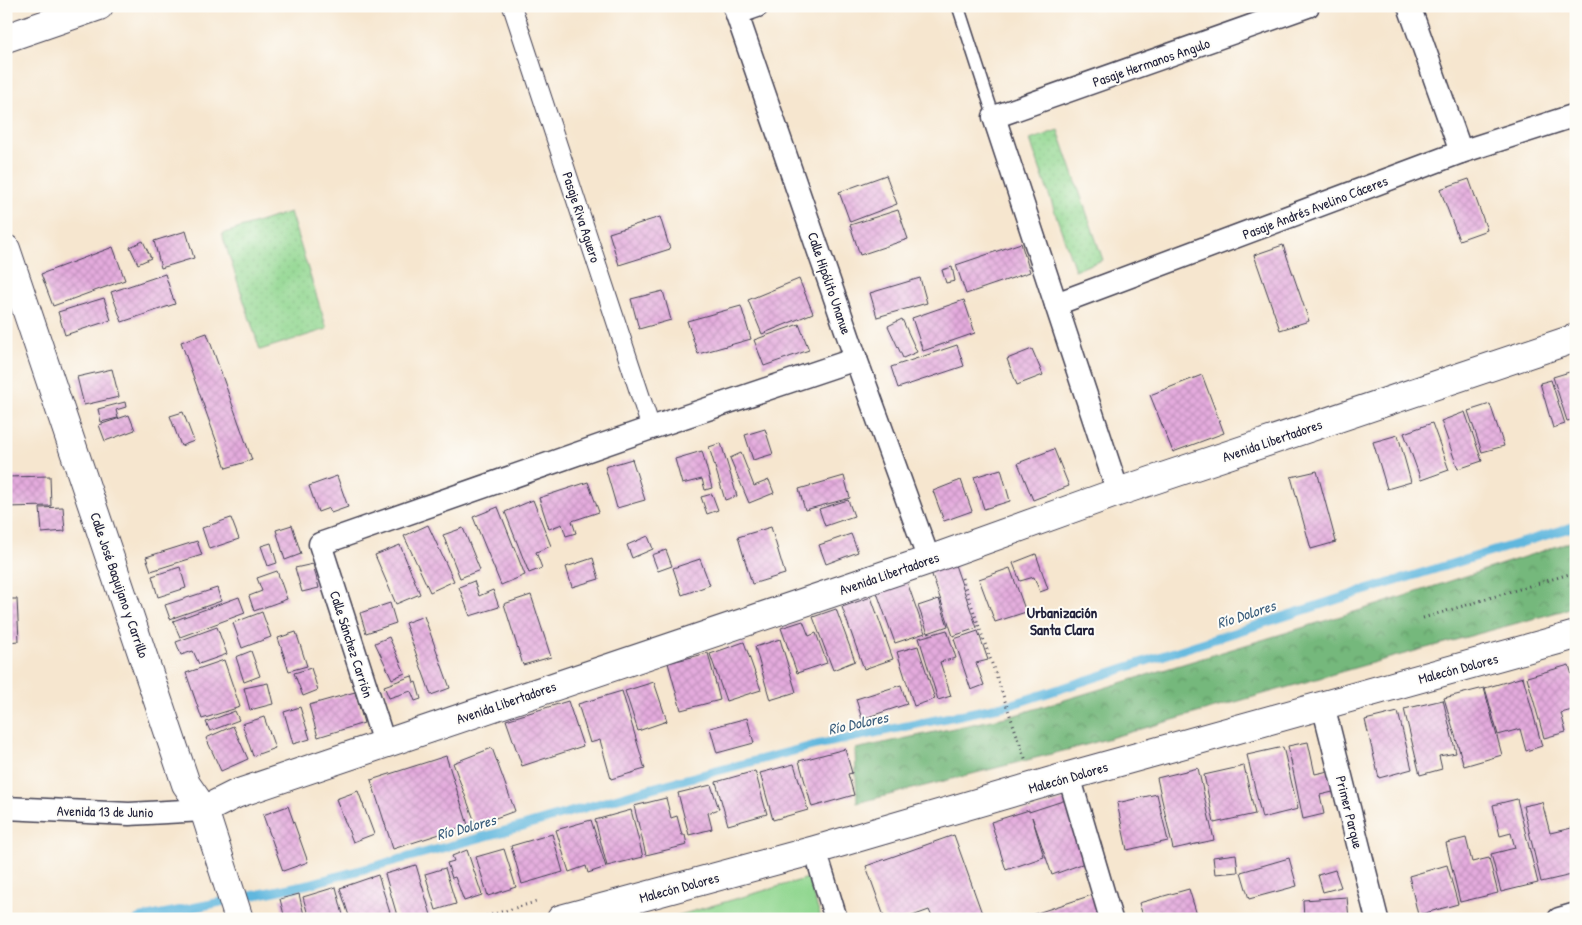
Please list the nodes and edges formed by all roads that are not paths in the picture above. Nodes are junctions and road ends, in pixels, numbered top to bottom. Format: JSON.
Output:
{"nodes":[{"id":1,"x":99,"y":6,"type":"edge"},
{"id":2,"x":512,"y":6,"type":"edge"},
{"id":3,"x":958,"y":6,"type":"edge"},
{"id":4,"x":1308,"y":6,"type":"edge"},
{"id":5,"x":1409,"y":6,"type":"edge"},
{"id":6,"x":743,"y":9,"type":"edge"},
{"id":7,"x":6,"y":38,"type":"edge"},
{"id":8,"x":1576,"y":114,"type":"edge"},
{"id":9,"x":994,"y":117,"type":"junction"},
{"id":10,"x":1461,"y":152,"type":"junction"},
{"id":11,"x":6,"y":249,"type":"edge"},
{"id":12,"x":1056,"y":304,"type":"junction"},
{"id":13,"x":1576,"y":338,"type":"edge"},
{"id":14,"x":856,"y":359,"type":"junction"},
{"id":15,"x":651,"y":428,"type":"junction"},
{"id":16,"x":1118,"y":492,"type":"junction"},
{"id":17,"x":941,"y":555,"type":"junction"},
{"id":18,"x":1576,"y":635,"type":"edge"},
{"id":19,"x":1323,"y":705,"type":"junction"},
{"id":20,"x":384,"y":744,"type":"junction"},
{"id":21,"x":1069,"y":776,"type":"junction"},
{"id":22,"x":6,"y":808,"type":"edge"},
{"id":23,"x":204,"y":810,"type":"junction"},
{"id":24,"x":815,"y":850,"type":"junction"},
{"id":25,"x":1576,"y":914,"type":"edge"},
{"id":26,"x":239,"y":919,"type":"edge"},
{"id":27,"x":561,"y":919,"type":"edge"},
{"id":28,"x":836,"y":919,"type":"edge"},
{"id":29,"x":1111,"y":919,"type":"edge"},
{"id":30,"x":1377,"y":919,"type":"edge"},
{"id":31,"x":1559,"y":919,"type":"edge"}],
"edges":[{"from":1,"to":7,"type":"street"},
{"from":2,"to":15,"type":"street","name":"Pasaje Riva Aguero"},
{"from":3,"to":9,"type":"lane"},
{"from":4,"to":9,"type":"street","name":"Pasaje Hermanos Angulo"},
{"from":5,"to":10,"type":"street"},
{"from":6,"to":14,"type":"street","name":"Calle Hipólito Unanue"},
{"from":8,"to":10,"type":"street","name":"Pasaje Andrés Avelino Cáceres"},
{"from":9,"to":12,"type":"street"},
{"from":10,"to":12,"type":"street","name":"Pasaje Andrés Avelino Cáceres"},
{"from":11,"to":23,"type":"street","name":"Calle José Baquijano y Carrillo"},
{"from":12,"to":16,"type":"street"},
{"from":13,"to":16,"type":"street","name":"Avenida Libertadores"},
{"from":14,"to":15,"type":"street"},
{"from":14,"to":17,"type":"street","name":"Calle Hipólito Unanue"},
{"from":15,"to":20,"type":"street","name":"Calle Sánchez Carrión"},
{"from":16,"to":17,"type":"street","name":"Avenida Libertadores"},
{"from":17,"to":20,"type":"street","name":"Avenida Libertadores"},
{"from":18,"to":19,"type":"street","name":"Malecón Dolores"},
{"from":19,"to":21,"type":"street","name":"Malecón Dolores"},
{"from":19,"to":30,"type":"street","name":"Primer Parque"},
{"from":20,"to":23,"type":"street","name":"Avenida Libertadores"},
{"from":21,"to":24,"type":"street","name":"Malecón Dolores"},
{"from":21,"to":29,"type":"street"},
{"from":22,"to":23,"type":"street","name":"Avenida 13 de Junio"},
{"from":23,"to":26,"type":"street","name":"Calle José Baquijano y Carrillo"},
{"from":24,"to":27,"type":"street","name":"Malecón Dolores"},
{"from":24,"to":28,"type":"street"},
{"from":25,"to":31,"type":"street"}]}
